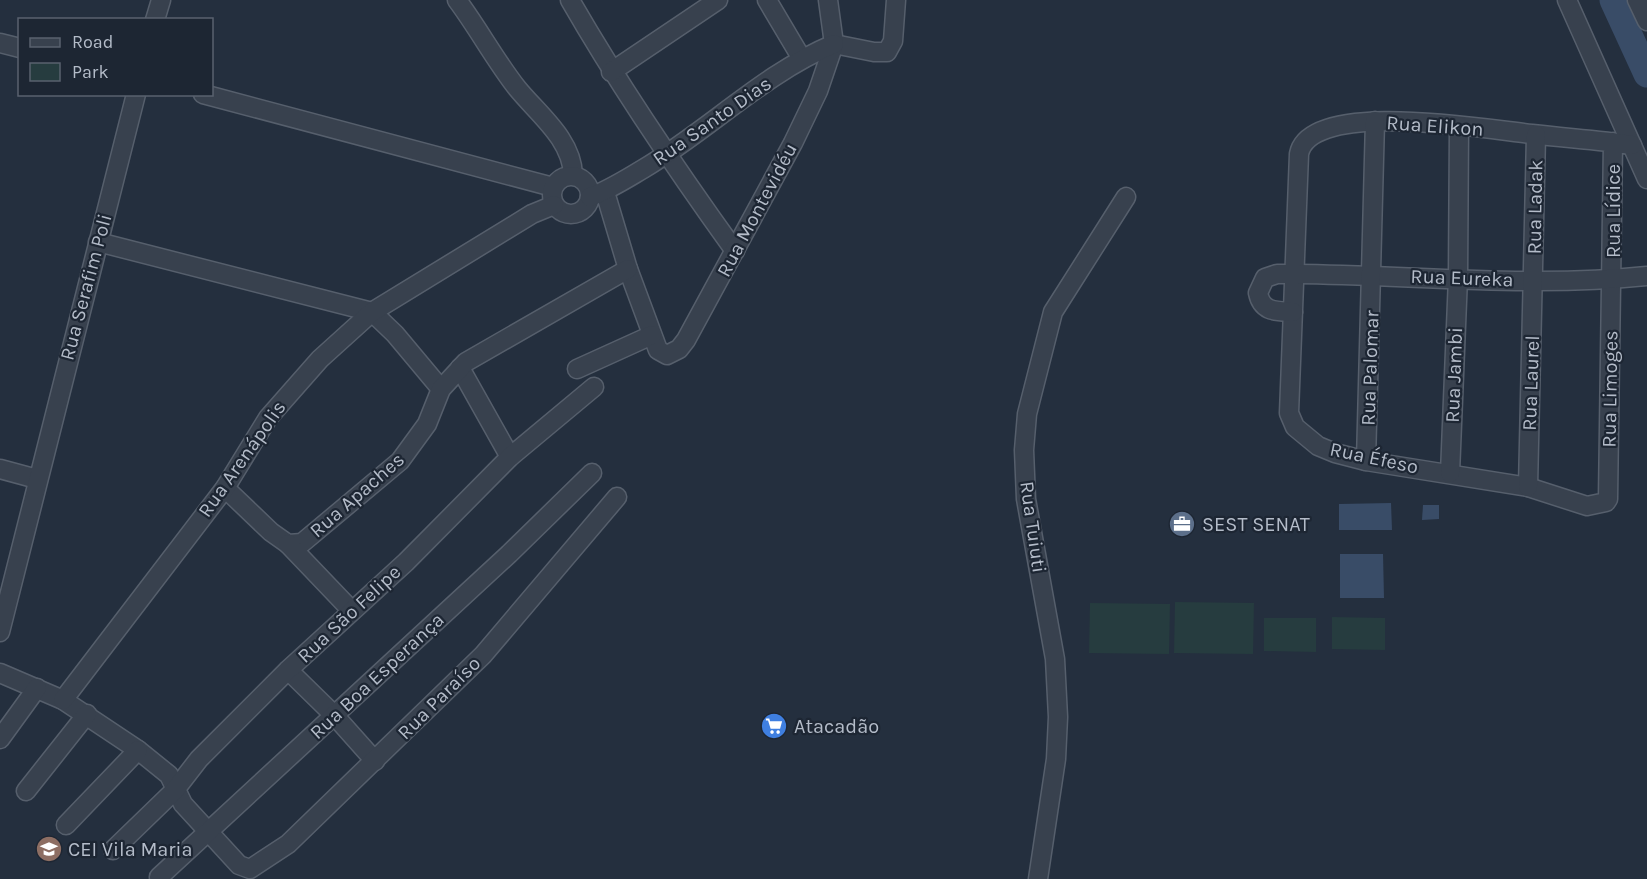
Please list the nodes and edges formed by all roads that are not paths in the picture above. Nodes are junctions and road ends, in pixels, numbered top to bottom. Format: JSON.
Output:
{"nodes":[{"id":1,"x":160,"y":0,"type":"edge"},
{"id":2,"x":457,"y":0,"type":"edge"},
{"id":3,"x":570,"y":0,"type":"edge"},
{"id":4,"x":718,"y":0,"type":"edge"},
{"id":5,"x":767,"y":0,"type":"edge"},
{"id":6,"x":828,"y":0,"type":"edge"},
{"id":7,"x":896,"y":0,"type":"edge"},
{"id":8,"x":1567,"y":0,"type":"edge"},
{"id":9,"x":1637,"y":0,"type":"edge"},
{"id":10,"x":156,"y":18,"type":"edge"},
{"id":11,"x":1647,"y":21,"type":"edge"},
{"id":12,"x":0,"y":43,"type":"edge"},
{"id":13,"x":834,"y":44,"type":"junction"},
{"id":14,"x":18,"y":48,"type":"edge"},
{"id":15,"x":802,"y":58,"type":"junction"},
{"id":16,"x":611,"y":72,"type":"junction"},
{"id":17,"x":135,"y":96,"type":"edge"},
{"id":18,"x":210,"y":96,"type":"edge"},
{"id":19,"x":1375,"y":121,"type":"junction"},
{"id":20,"x":1459,"y":126,"type":"junction"},
{"id":21,"x":1536,"y":135,"type":"junction"},
{"id":22,"x":1613,"y":142,"type":"junction"},
{"id":23,"x":1632,"y":145,"type":"junction"},
{"id":24,"x":666,"y":155,"type":"junction"},
{"id":25,"x":573,"y":175,"type":"junction"},
{"id":26,"x":1647,"y":179,"type":"edge"},
{"id":27,"x":598,"y":194,"type":"junction"},
{"id":28,"x":553,"y":196,"type":"junction"},
{"id":29,"x":1126,"y":197,"type":"dead end"},
{"id":30,"x":98,"y":242,"type":"junction"},
{"id":31,"x":735,"y":251,"type":"junction"},
{"id":32,"x":628,"y":269,"type":"junction"},
{"id":33,"x":1296,"y":274,"type":"junction"},
{"id":34,"x":1373,"y":275,"type":"junction"},
{"id":35,"x":1647,"y":276,"type":"edge"},
{"id":36,"x":1458,"y":278,"type":"junction"},
{"id":37,"x":1534,"y":279,"type":"junction"},
{"id":38,"x":1612,"y":280,"type":"junction"},
{"id":39,"x":372,"y":312,"type":"junction"},
{"id":40,"x":1293,"y":312,"type":"junction"},
{"id":41,"x":655,"y":343,"type":"junction"},
{"id":42,"x":460,"y":368,"type":"junction"},
{"id":43,"x":577,"y":369,"type":"dead end"},
{"id":44,"x":594,"y":387,"type":"dead end"},
{"id":45,"x":441,"y":389,"type":"junction"},
{"id":46,"x":510,"y":457,"type":"junction"},
{"id":47,"x":1366,"y":461,"type":"junction"},
{"id":48,"x":0,"y":469,"type":"edge"},
{"id":49,"x":592,"y":472,"type":"dead end"},
{"id":50,"x":1450,"y":473,"type":"junction"},
{"id":51,"x":37,"y":479,"type":"junction"},
{"id":52,"x":1528,"y":487,"type":"junction"},
{"id":53,"x":225,"y":488,"type":"junction"},
{"id":54,"x":617,"y":497,"type":"dead end"},
{"id":55,"x":1608,"y":499,"type":"joint"},
{"id":56,"x":288,"y":544,"type":"junction"},
{"id":57,"x":352,"y":611,"type":"junction"},
{"id":58,"x":0,"y":632,"type":"edge"},
{"id":59,"x":288,"y":670,"type":"junction"},
{"id":60,"x":0,"y":673,"type":"edge"},
{"id":61,"x":37,"y":688,"type":"junction"},
{"id":62,"x":63,"y":700,"type":"junction"},
{"id":63,"x":87,"y":714,"type":"junction"},
{"id":64,"x":334,"y":715,"type":"junction"},
{"id":65,"x":0,"y":739,"type":"edge"},
{"id":66,"x":138,"y":750,"type":"junction"},
{"id":67,"x":375,"y":761,"type":"junction"},
{"id":68,"x":175,"y":790,"type":"junction"},
{"id":69,"x":26,"y":791,"type":"dead end"},
{"id":70,"x":66,"y":825,"type":"dead end"},
{"id":71,"x":210,"y":831,"type":"junction"},
{"id":72,"x":113,"y":850,"type":"dead end"},
{"id":73,"x":159,"y":877,"type":"dead end"},
{"id":74,"x":1038,"y":879,"type":"edge"}],
"edges":[{"from":1,"to":10,"type":"street"},
{"from":2,"to":25,"type":"street"},
{"from":3,"to":16,"type":"street"},
{"from":4,"to":16,"type":"street"},
{"from":5,"to":15,"type":"street"},
{"from":6,"to":13,"type":"street"},
{"from":7,"to":13,"type":"street"},
{"from":8,"to":23,"type":"street"},
{"from":9,"to":11,"type":"street"},
{"from":12,"to":14,"type":"street"},
{"from":13,"to":15,"type":"street","name":"Rua Santo Dias"},
{"from":13,"to":31,"type":"street","name":"Rua Montevidéu"},
{"from":15,"to":24,"type":"street","name":"Rua Santo Dias"},
{"from":16,"to":24,"type":"street"},
{"from":17,"to":30,"type":"street","name":"Rua Serafim Poli"},
{"from":18,"to":28,"type":"street"},
{"from":19,"to":20,"type":"street","name":"Rua Elikon"},
{"from":19,"to":33,"type":"street","name":"Rua Elikon"},
{"from":19,"to":34,"type":"street","name":"Rua Palomar"},
{"from":20,"to":21,"type":"street","name":"Rua Elikon"},
{"from":20,"to":36,"type":"street","name":"Rua Jambi"},
{"from":21,"to":22,"type":"street","name":"Rua Elikon"},
{"from":21,"to":37,"type":"street","name":"Rua Ladak"},
{"from":22,"to":23,"type":"street","name":"Rua Elikon"},
{"from":22,"to":38,"type":"street","name":"Rua Lídice"},
{"from":23,"to":26,"type":"street"},
{"from":24,"to":27,"type":"street","name":"Rua Santo Dias"},
{"from":24,"to":31,"type":"street"},
{"from":25,"to":27,"type":"street"},
{"from":25,"to":28,"type":"street"},
{"from":27,"to":28,"type":"street"},
{"from":27,"to":32,"type":"street"},
{"from":28,"to":39,"type":"street","name":"Rua Arenápolis"},
{"from":29,"to":74,"type":"street","name":"Rua Tuiuti"},
{"from":30,"to":39,"type":"street"},
{"from":30,"to":51,"type":"street","name":"Rua Serafim Poli"},
{"from":31,"to":41,"type":"street","name":"Rua Montevidéu"},
{"from":32,"to":41,"type":"street"},
{"from":32,"to":42,"type":"street"},
{"from":33,"to":34,"type":"street","name":"Rua Eureka"},
{"from":33,"to":40,"type":"street","name":"Rua Éfeso"},
{"from":33,"to":40,"type":"street","name":"Rua Eureka"},
{"from":34,"to":36,"type":"street","name":"Rua Eureka"},
{"from":34,"to":47,"type":"street","name":"Rua Palomar"},
{"from":35,"to":38,"type":"street","name":"Rua Eureka"},
{"from":36,"to":37,"type":"street","name":"Rua Eureka"},
{"from":36,"to":50,"type":"street","name":"Rua Jambi"},
{"from":37,"to":38,"type":"street","name":"Rua Eureka"},
{"from":37,"to":52,"type":"street","name":"Rua Laurel"},
{"from":38,"to":55,"type":"street","name":"Rua Limoges"},
{"from":39,"to":45,"type":"street"},
{"from":39,"to":53,"type":"street","name":"Rua Arenápolis"},
{"from":40,"to":47,"type":"street","name":"Rua Éfeso"},
{"from":41,"to":43,"type":"street"},
{"from":42,"to":45,"type":"street"},
{"from":42,"to":46,"type":"street"},
{"from":44,"to":46,"type":"street","name":"Rua São Felipe"},
{"from":45,"to":56,"type":"street","name":"Rua Apaches"},
{"from":46,"to":57,"type":"street","name":"Rua São Felipe"},
{"from":47,"to":50,"type":"street","name":"Rua Éfeso"},
{"from":48,"to":51,"type":"street"},
{"from":49,"to":64,"type":"street","name":"Rua Boa Esperança"},
{"from":50,"to":52,"type":"street","name":"Rua Éfeso"},
{"from":51,"to":58,"type":"street","name":"Rua Serafim Poli"},
{"from":52,"to":55,"type":"street","name":"Rua Éfeso"},
{"from":53,"to":56,"type":"street","name":"Rua Apaches"},
{"from":53,"to":62,"type":"street","name":"Rua Arenápolis"},
{"from":54,"to":67,"type":"street","name":"Rua Paraíso"},
{"from":56,"to":57,"type":"street"},
{"from":57,"to":59,"type":"street","name":"Rua São Felipe"},
{"from":59,"to":64,"type":"street"},
{"from":59,"to":68,"type":"street","name":"Rua São Felipe"},
{"from":60,"to":61,"type":"street"},
{"from":61,"to":62,"type":"street"},
{"from":61,"to":65,"type":"street"},
{"from":62,"to":63,"type":"street"},
{"from":63,"to":66,"type":"street"},
{"from":63,"to":69,"type":"street"},
{"from":64,"to":67,"type":"street"},
{"from":64,"to":71,"type":"street","name":"Rua Boa Esperança"},
{"from":66,"to":68,"type":"street"},
{"from":66,"to":70,"type":"street"},
{"from":67,"to":71,"type":"street","name":"Rua Paraíso"},
{"from":68,"to":71,"type":"street"},
{"from":68,"to":72,"type":"street","name":"Rua São Felipe"},
{"from":71,"to":73,"type":"street","name":"Rua Boa Esperança"}]}
